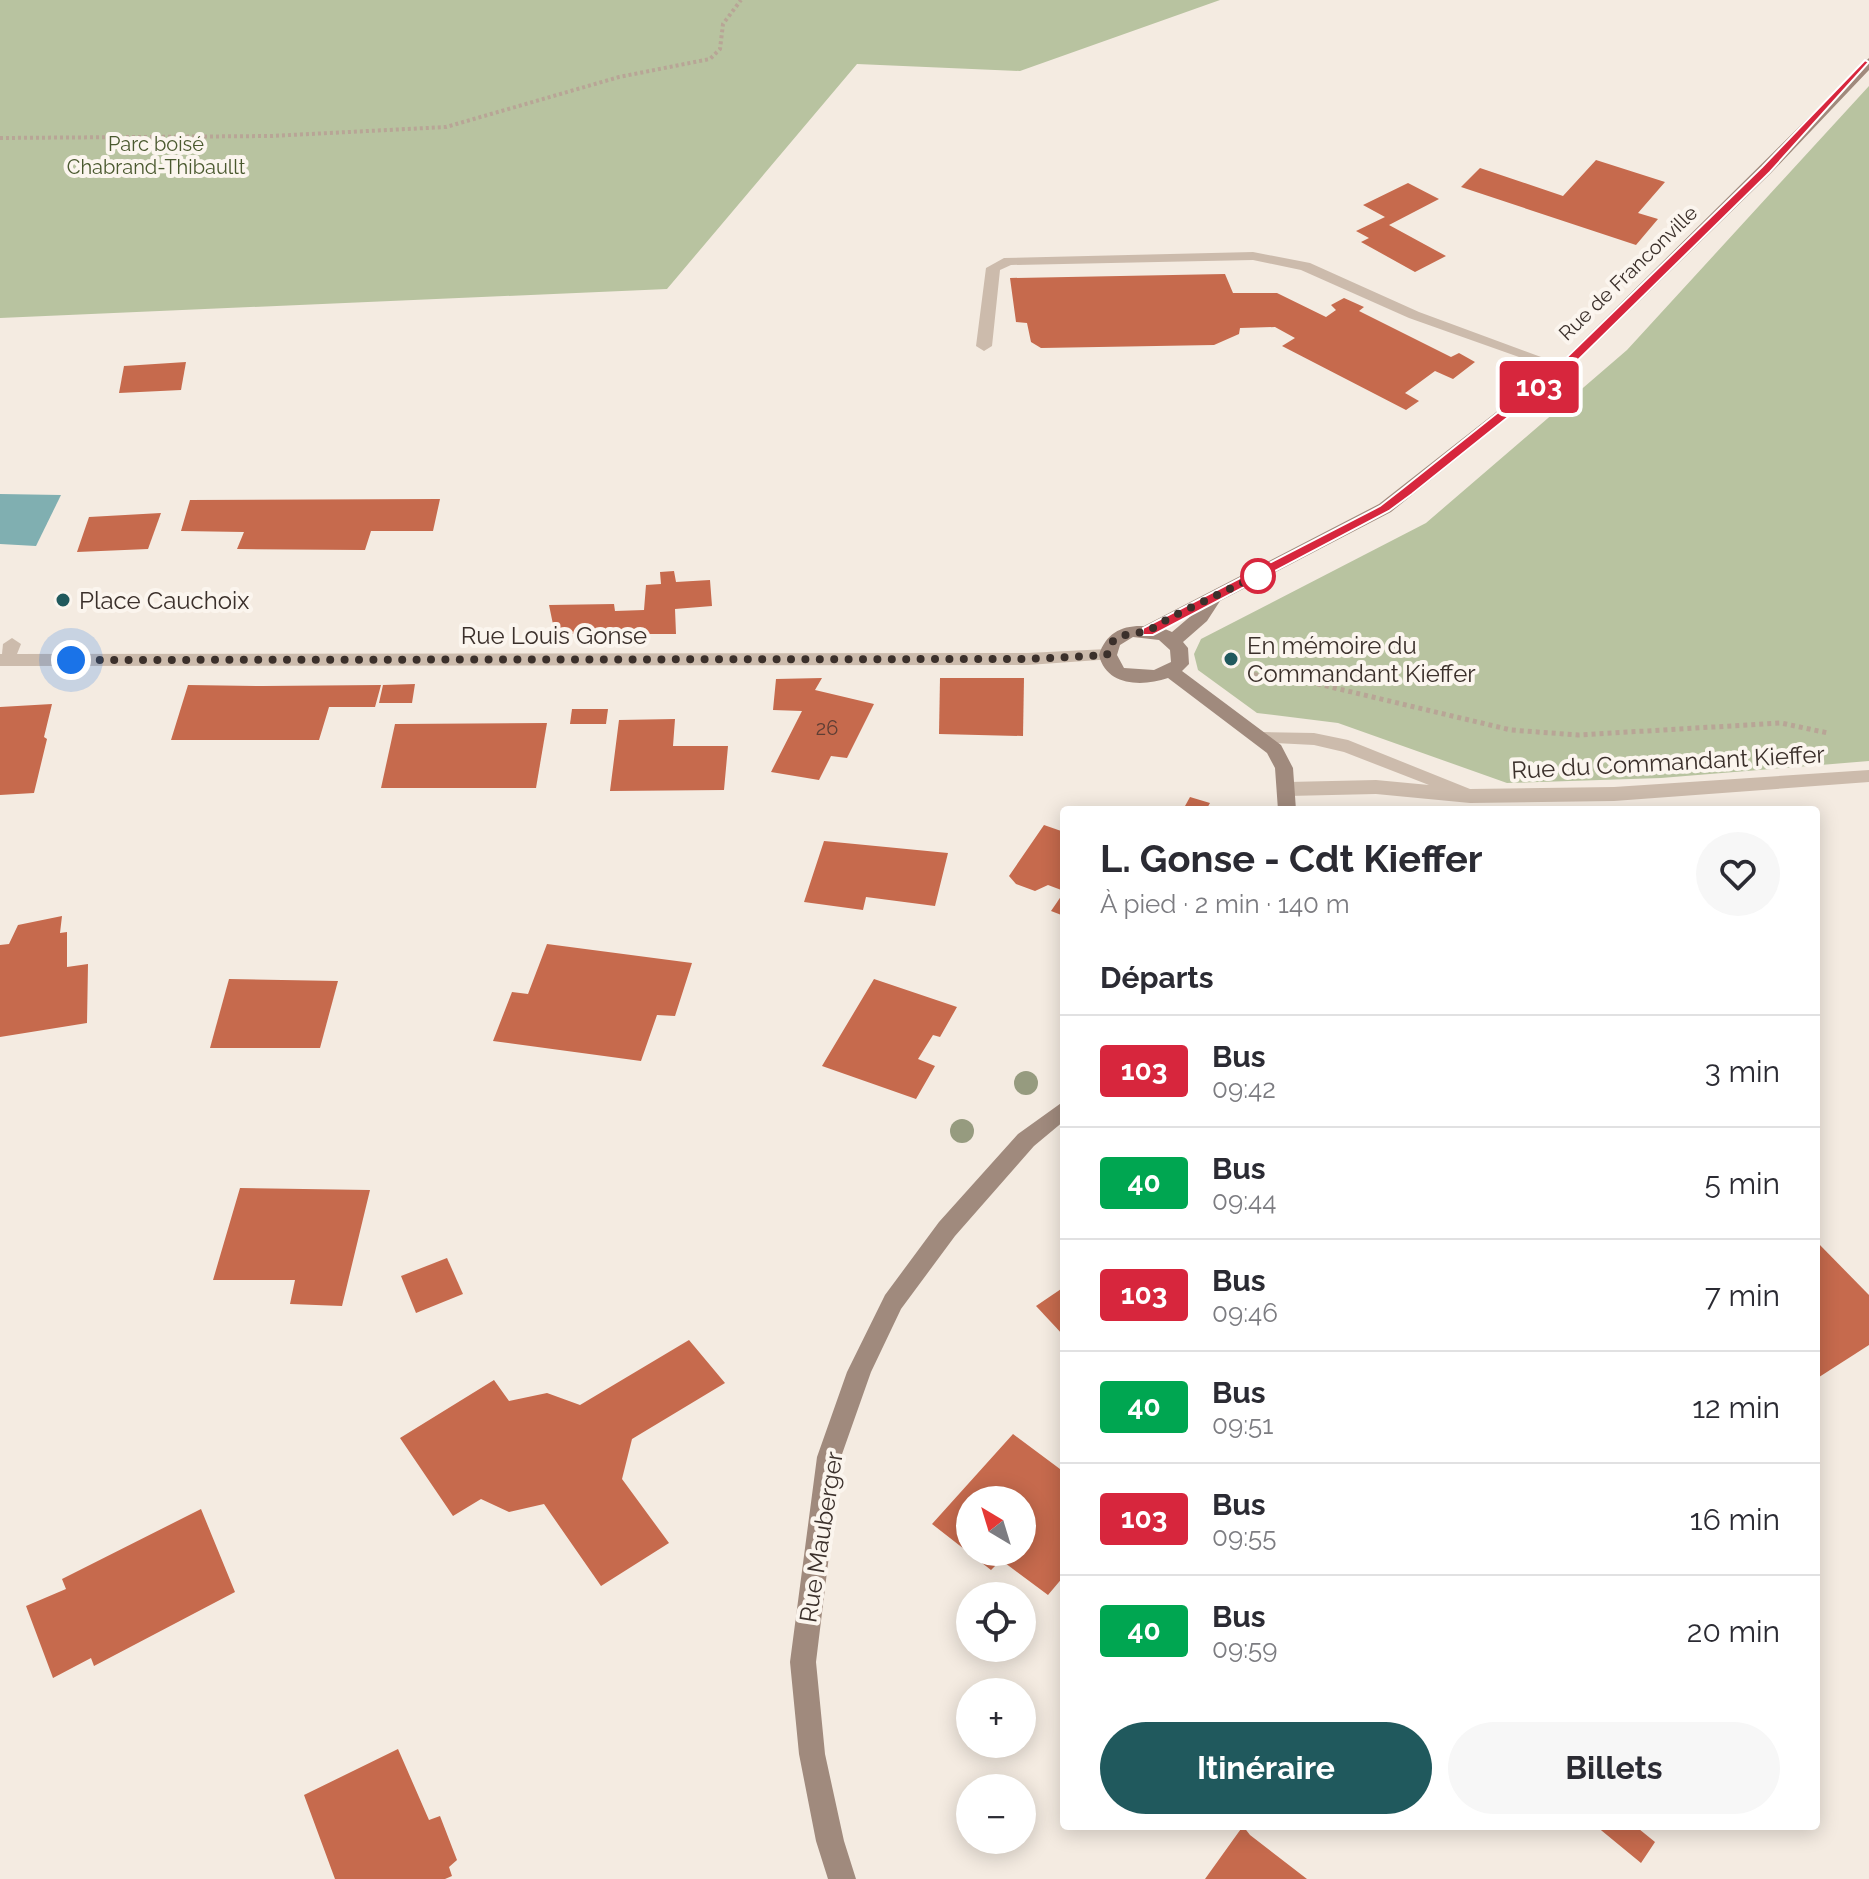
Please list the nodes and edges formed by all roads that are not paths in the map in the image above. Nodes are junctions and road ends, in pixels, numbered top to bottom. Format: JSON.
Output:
{"nodes":[{"id":1,"x":1869,"y":62,"type":"edge"},
{"id":2,"x":984,"y":346,"type":"dead end"},
{"id":3,"x":1563,"y":368,"type":"junction"},
{"id":4,"x":1214,"y":599,"type":"junction"},
{"id":5,"x":1148,"y":631,"type":"junction"},
{"id":6,"x":1173,"y":641,"type":"junction"},
{"id":7,"x":7,"y":655,"type":"edge"},
{"id":8,"x":1107,"y":655,"type":"junction"},
{"id":9,"x":1171,"y":672,"type":"junction"},
{"id":10,"x":1263,"y":738,"type":"junction"},
{"id":11,"x":1869,"y":776,"type":"edge"},
{"id":12,"x":1288,"y":789,"type":"junction"},
{"id":13,"x":1470,"y":796,"type":"junction"},
{"id":14,"x":1287,"y":806,"type":"edge"},
{"id":15,"x":1060,"y":1112,"type":"edge"},
{"id":16,"x":842,"y":1879,"type":"edge"}],
"edges":[{"from":1,"to":3,"type":"street","name":"Rue de Franconville"},
{"from":2,"to":3,"type":"street"},
{"from":3,"to":4,"type":"street","name":"Rue de Franconville"},
{"from":4,"to":5,"type":"street","name":"Rue de Franconville"},
{"from":4,"to":6,"type":"street"},
{"from":5,"to":6,"type":"street"},
{"from":5,"to":8,"type":"street"},
{"from":6,"to":9,"type":"street"},
{"from":7,"to":8,"type":"street","name":"Rue Louis Gonse"},
{"from":8,"to":9,"type":"street"},
{"from":9,"to":10,"type":"street"},
{"from":10,"to":12,"type":"street"},
{"from":10,"to":13,"type":"street","name":"Rue du Commandant Kieffer"},
{"from":11,"to":13,"type":"street","name":"Rue du Commandant Kieffer"},
{"from":12,"to":13,"type":"street","name":"Rue du Commandant Kieffer"},
{"from":12,"to":14,"type":"street"},
{"from":15,"to":16,"type":"street","name":"Rue Mauberger"}]}
